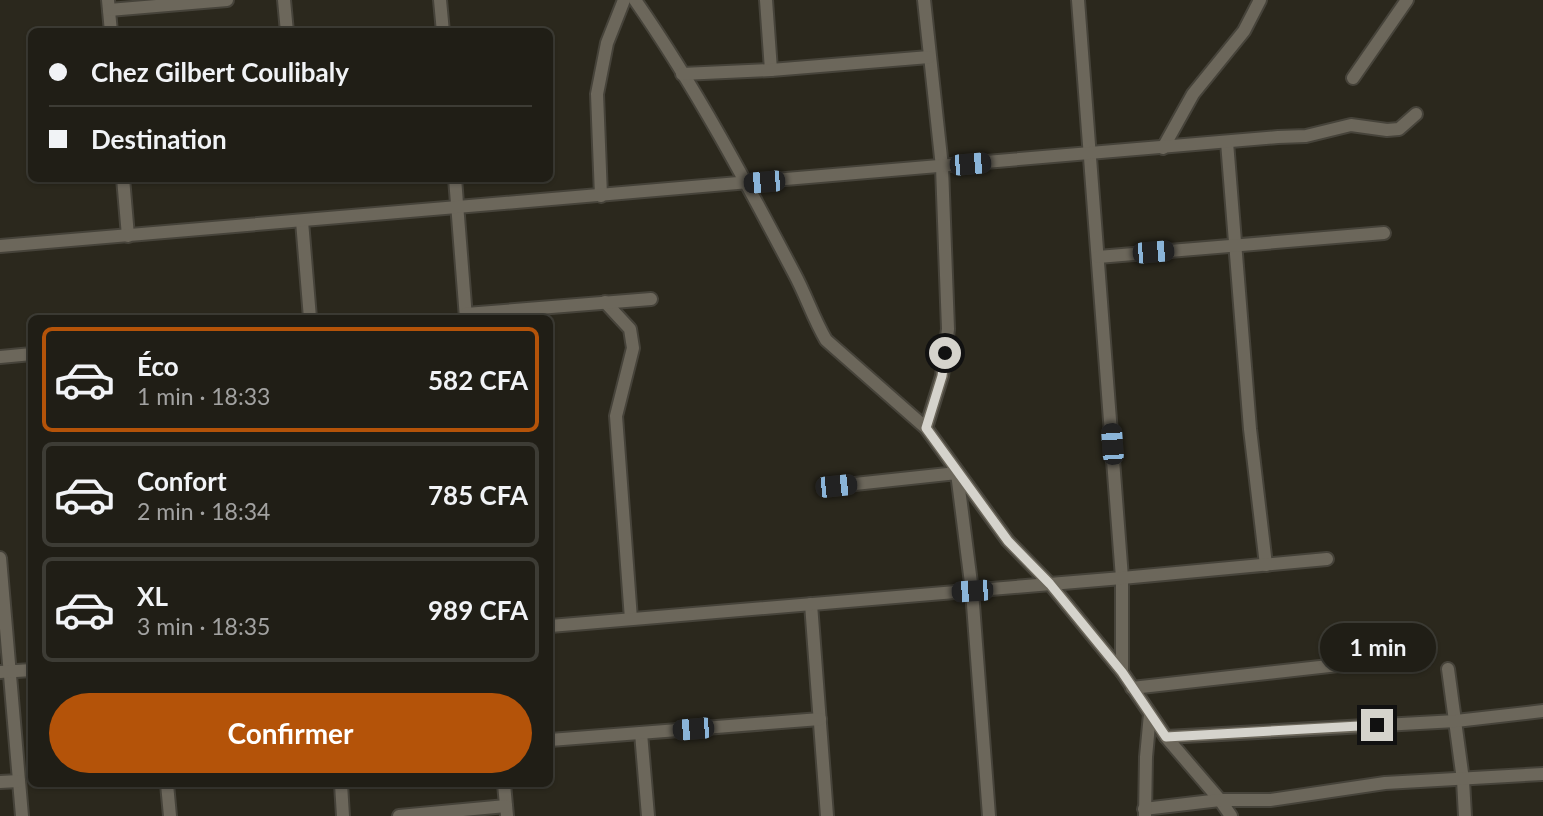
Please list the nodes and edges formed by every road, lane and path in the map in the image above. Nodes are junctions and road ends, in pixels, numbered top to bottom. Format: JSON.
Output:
{"nodes":[{"id":1,"x":227,"y":0,"type":"edge"},
{"id":2,"x":284,"y":0,"type":"edge"},
{"id":3,"x":440,"y":0,"type":"edge"},
{"id":4,"x":624,"y":0,"type":"edge"},
{"id":5,"x":635,"y":0,"type":"edge"},
{"id":6,"x":765,"y":0,"type":"edge"},
{"id":7,"x":924,"y":0,"type":"edge"},
{"id":8,"x":1078,"y":0,"type":"edge"},
{"id":9,"x":1260,"y":0,"type":"edge"},
{"id":10,"x":1406,"y":0,"type":"edge"},
{"id":11,"x":109,"y":5,"type":"edge"},
{"id":12,"x":111,"y":28,"type":"edge"},
{"id":13,"x":287,"y":28,"type":"edge"},
{"id":14,"x":443,"y":28,"type":"edge"},
{"id":15,"x":929,"y":57,"type":"junction"},
{"id":16,"x":771,"y":70,"type":"junction"},
{"id":17,"x":682,"y":74,"type":"junction"},
{"id":18,"x":1353,"y":78,"type":"dead end"},
{"id":19,"x":1416,"y":114,"type":"dead end"},
{"id":20,"x":1227,"y":142,"type":"junction"},
{"id":21,"x":1163,"y":148,"type":"junction"},
{"id":22,"x":1091,"y":153,"type":"junction"},
{"id":23,"x":942,"y":167,"type":"junction"},
{"id":24,"x":123,"y":182,"type":"edge"},
{"id":25,"x":454,"y":182,"type":"edge"},
{"id":26,"x":747,"y":183,"type":"junction"},
{"id":27,"x":601,"y":196,"type":"junction"},
{"id":28,"x":457,"y":208,"type":"junction"},
{"id":29,"x":302,"y":221,"type":"junction"},
{"id":30,"x":1384,"y":233,"type":"dead end"},
{"id":31,"x":128,"y":236,"type":"junction"},
{"id":32,"x":0,"y":246,"type":"edge"},
{"id":33,"x":1237,"y":246,"type":"junction"},
{"id":34,"x":1098,"y":257,"type":"junction"},
{"id":35,"x":651,"y":299,"type":"dead end"},
{"id":36,"x":605,"y":302,"type":"junction"},
{"id":37,"x":310,"y":315,"type":"edge"},
{"id":38,"x":466,"y":315,"type":"edge"},
{"id":39,"x":476,"y":315,"type":"edge"},
{"id":40,"x":28,"y":354,"type":"edge"},
{"id":41,"x":0,"y":356,"type":"edge"},
{"id":42,"x":926,"y":428,"type":"junction"},
{"id":43,"x":957,"y":473,"type":"junction"},
{"id":44,"x":836,"y":486,"type":"dead end"},
{"id":45,"x":0,"y":558,"type":"edge"},
{"id":46,"x":1327,"y":559,"type":"dead end"},
{"id":47,"x":1266,"y":565,"type":"junction"},
{"id":48,"x":1122,"y":578,"type":"junction"},
{"id":49,"x":1050,"y":584,"type":"junction"},
{"id":50,"x":972,"y":591,"type":"junction"},
{"id":51,"x":811,"y":604,"type":"junction"},
{"id":52,"x":631,"y":619,"type":"junction"},
{"id":53,"x":553,"y":626,"type":"edge"},
{"id":54,"x":1356,"y":663,"type":"dead end"},
{"id":55,"x":1448,"y":668,"type":"dead end"},
{"id":56,"x":28,"y":670,"type":"edge"},
{"id":57,"x":5,"y":672,"type":"edge"},
{"id":58,"x":1122,"y":672,"type":"junction"},
{"id":59,"x":1132,"y":688,"type":"junction"},
{"id":60,"x":1543,"y":711,"type":"edge"},
{"id":61,"x":1150,"y":714,"type":"junction"},
{"id":62,"x":820,"y":719,"type":"junction"},
{"id":63,"x":1455,"y":721,"type":"junction"},
{"id":64,"x":642,"y":733,"type":"junction"},
{"id":65,"x":1166,"y":737,"type":"junction"},
{"id":66,"x":553,"y":740,"type":"edge"},
{"id":67,"x":1543,"y":774,"type":"edge"},
{"id":68,"x":1463,"y":780,"type":"junction"},
{"id":69,"x":19,"y":781,"type":"junction"},
{"id":70,"x":0,"y":782,"type":"edge"},
{"id":71,"x":167,"y":787,"type":"edge"},
{"id":72,"x":341,"y":787,"type":"edge"},
{"id":73,"x":504,"y":787,"type":"edge"},
{"id":74,"x":1220,"y":800,"type":"junction"},
{"id":75,"x":506,"y":811,"type":"edge"},
{"id":76,"x":1144,"y":812,"type":"edge"},
{"id":77,"x":22,"y":816,"type":"edge"},
{"id":78,"x":170,"y":816,"type":"edge"},
{"id":79,"x":343,"y":816,"type":"edge"},
{"id":80,"x":399,"y":816,"type":"edge"},
{"id":81,"x":648,"y":816,"type":"edge"},
{"id":82,"x":827,"y":816,"type":"edge"},
{"id":83,"x":989,"y":816,"type":"edge"},
{"id":84,"x":1231,"y":816,"type":"edge"},
{"id":85,"x":1465,"y":816,"type":"edge"}],
"edges":[{"from":1,"to":11,"type":"street"},
{"from":2,"to":13,"type":"street"},
{"from":3,"to":14,"type":"street"},
{"from":4,"to":27,"type":"street"},
{"from":5,"to":17,"type":"street"},
{"from":6,"to":16,"type":"street"},
{"from":7,"to":15,"type":"street"},
{"from":8,"to":22,"type":"street"},
{"from":9,"to":21,"type":"street"},
{"from":10,"to":18,"type":"street"},
{"from":11,"to":12,"type":"street"},
{"from":15,"to":16,"type":"street"},
{"from":15,"to":23,"type":"street"},
{"from":16,"to":17,"type":"street"},
{"from":17,"to":26,"type":"street"},
{"from":19,"to":20,"type":"street"},
{"from":20,"to":21,"type":"street"},
{"from":20,"to":33,"type":"street"},
{"from":21,"to":22,"type":"street"},
{"from":22,"to":23,"type":"street"},
{"from":22,"to":34,"type":"street"},
{"from":23,"to":26,"type":"street"},
{"from":23,"to":42,"type":"street"},
{"from":24,"to":31,"type":"street"},
{"from":25,"to":28,"type":"street"},
{"from":26,"to":27,"type":"street"},
{"from":26,"to":42,"type":"street"},
{"from":27,"to":28,"type":"street"},
{"from":28,"to":29,"type":"street"},
{"from":28,"to":38,"type":"street"},
{"from":29,"to":31,"type":"street"},
{"from":29,"to":37,"type":"street"},
{"from":30,"to":33,"type":"street"},
{"from":31,"to":32,"type":"street"},
{"from":33,"to":34,"type":"street"},
{"from":33,"to":47,"type":"street"},
{"from":34,"to":48,"type":"street"},
{"from":35,"to":36,"type":"street"},
{"from":36,"to":39,"type":"street"},
{"from":36,"to":52,"type":"street"},
{"from":40,"to":41,"type":"street"},
{"from":42,"to":43,"type":"street"},
{"from":43,"to":44,"type":"street"},
{"from":43,"to":49,"type":"street"},
{"from":43,"to":50,"type":"street"},
{"from":45,"to":57,"type":"street"},
{"from":46,"to":47,"type":"street"},
{"from":47,"to":48,"type":"street"},
{"from":48,"to":49,"type":"street"},
{"from":48,"to":58,"type":"street"},
{"from":49,"to":50,"type":"street"},
{"from":49,"to":58,"type":"street"},
{"from":50,"to":51,"type":"street"},
{"from":50,"to":83,"type":"street"},
{"from":51,"to":52,"type":"street"},
{"from":51,"to":62,"type":"street"},
{"from":52,"to":53,"type":"street"},
{"from":54,"to":59,"type":"street"},
{"from":55,"to":63,"type":"street"},
{"from":56,"to":57,"type":"street"},
{"from":57,"to":69,"type":"street"},
{"from":58,"to":59,"type":"street"},
{"from":59,"to":61,"type":"street"},
{"from":60,"to":63,"type":"street"},
{"from":61,"to":65,"type":"street"},
{"from":61,"to":76,"type":"street"},
{"from":62,"to":64,"type":"street"},
{"from":62,"to":82,"type":"street"},
{"from":63,"to":65,"type":"street"},
{"from":63,"to":68,"type":"street"},
{"from":64,"to":66,"type":"street"},
{"from":64,"to":81,"type":"street"},
{"from":65,"to":74,"type":"street"},
{"from":67,"to":68,"type":"street"},
{"from":68,"to":74,"type":"street"},
{"from":68,"to":85,"type":"street"},
{"from":69,"to":70,"type":"street"},
{"from":69,"to":77,"type":"street"},
{"from":71,"to":78,"type":"street"},
{"from":72,"to":79,"type":"street"},
{"from":73,"to":75,"type":"street"},
{"from":74,"to":76,"type":"street"},
{"from":74,"to":84,"type":"street"},
{"from":75,"to":80,"type":"street"}]}
